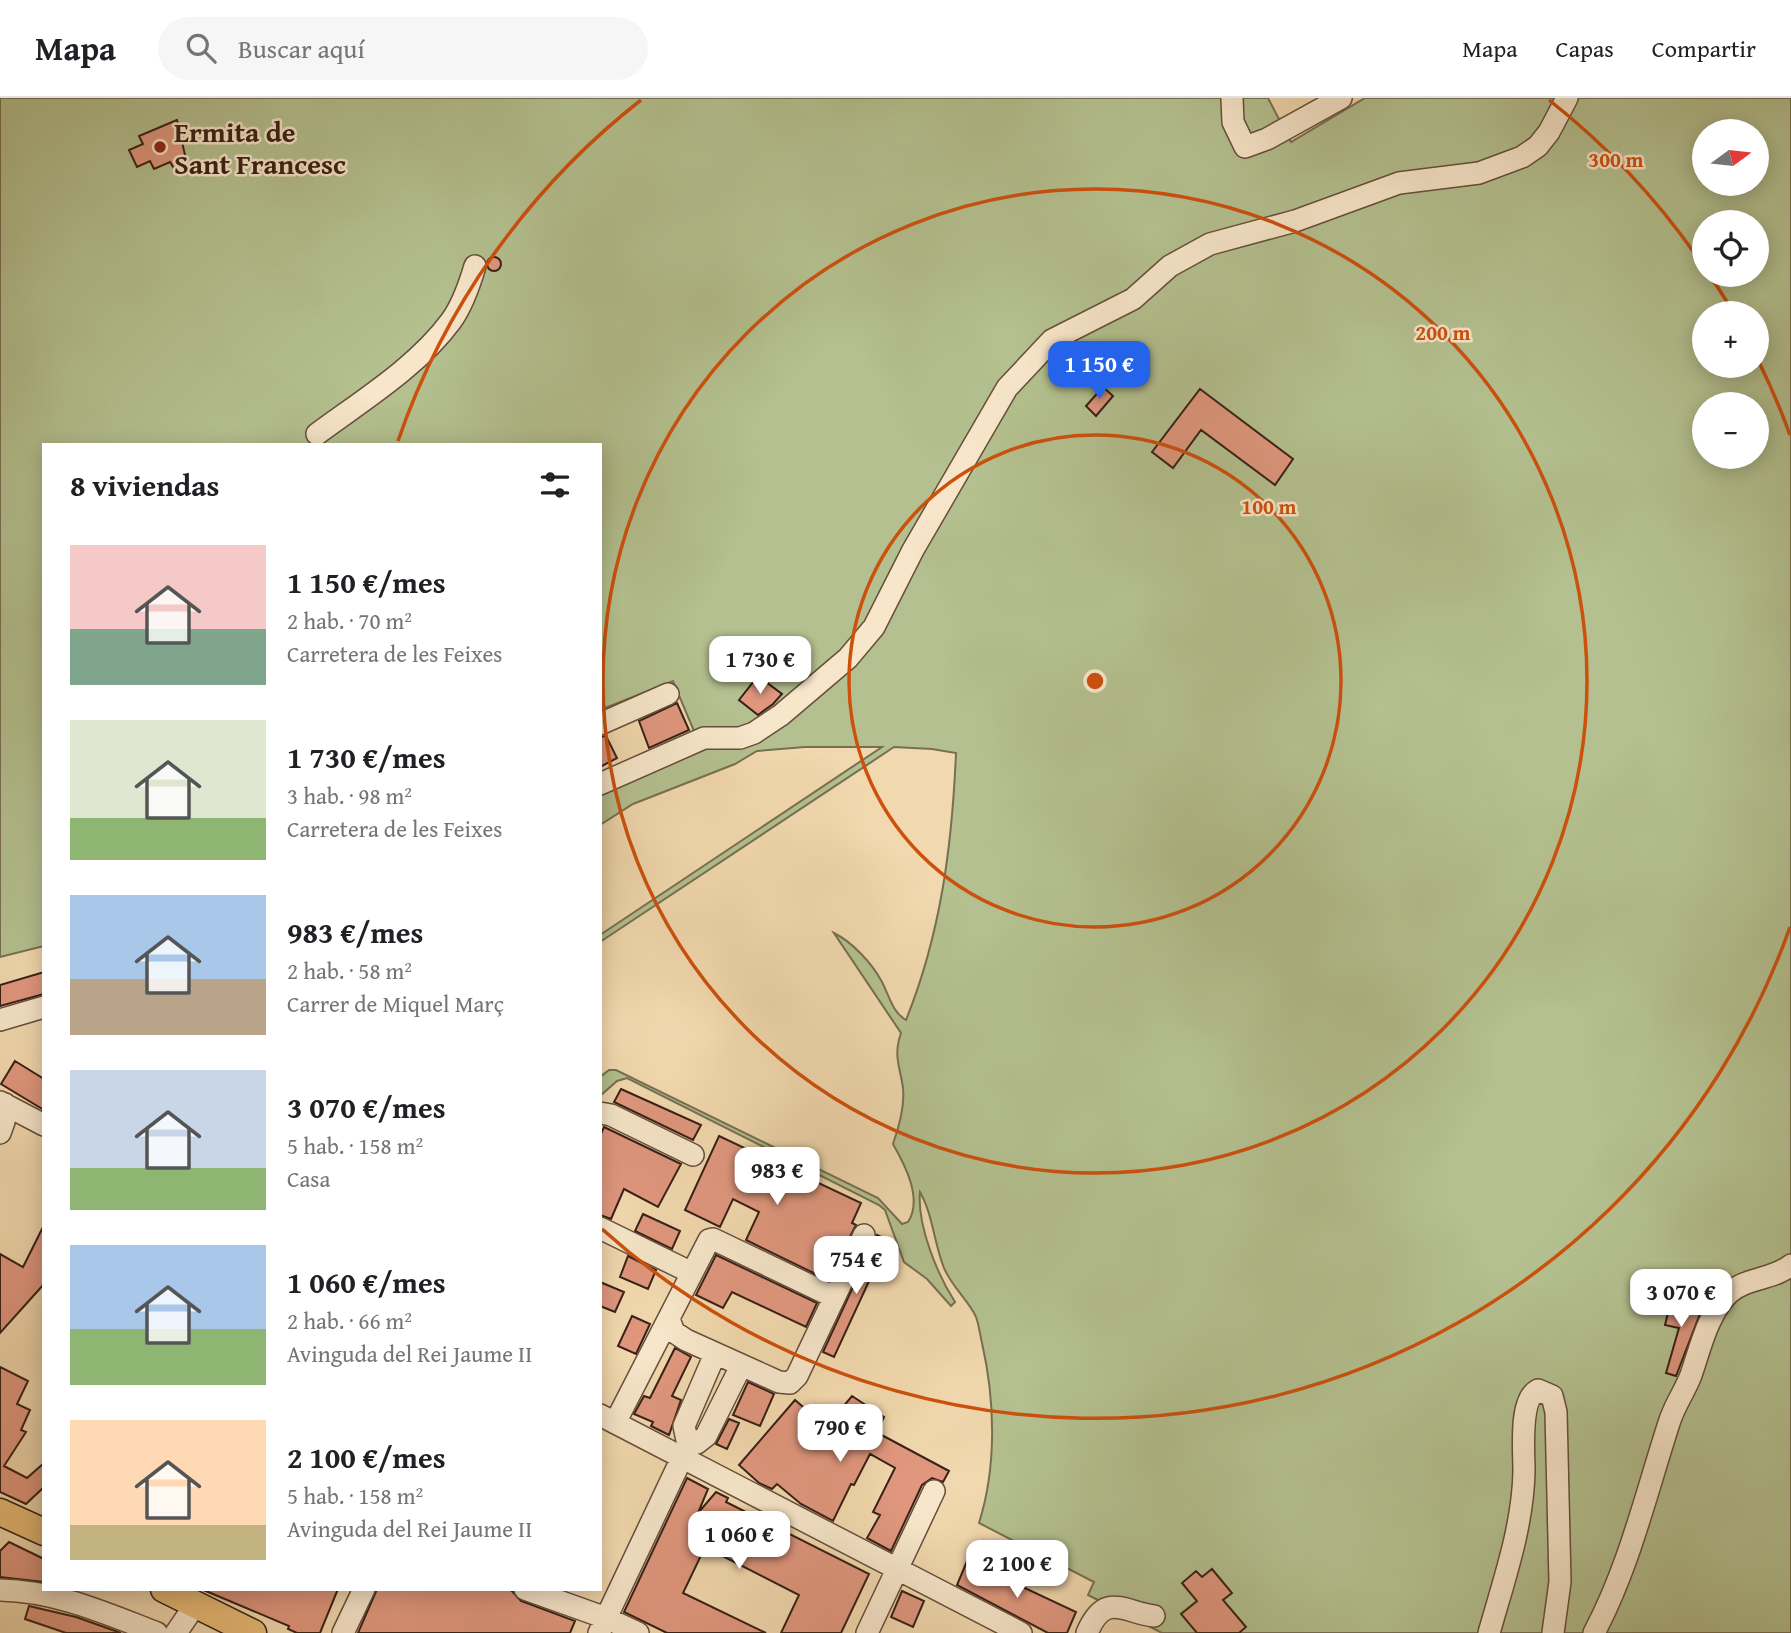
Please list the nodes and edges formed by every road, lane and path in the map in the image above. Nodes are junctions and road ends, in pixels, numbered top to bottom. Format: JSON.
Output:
{"nodes":[{"id":1,"x":1232,"y":98,"type":"edge"},
{"id":2,"x":1341,"y":98,"type":"edge"},
{"id":3,"x":1567,"y":98,"type":"edge"},
{"id":4,"x":475,"y":266,"type":"dead end"},
{"id":5,"x":317,"y":434,"type":"dead end"},
{"id":6,"x":668,"y":694,"type":"dead end"},
{"id":7,"x":602,"y":723,"type":"edge"},
{"id":8,"x":602,"y":783,"type":"edge"},
{"id":9,"x":42,"y":1008,"type":"edge"},
{"id":10,"x":0,"y":1020,"type":"edge"},
{"id":11,"x":3,"y":1103,"type":"edge"},
{"id":12,"x":602,"y":1113,"type":"edge"},
{"id":13,"x":42,"y":1124,"type":"edge"},
{"id":14,"x":0,"y":1133,"type":"edge"},
{"id":15,"x":694,"y":1155,"type":"dead end"},
{"id":16,"x":602,"y":1229,"type":"edge"},
{"id":17,"x":864,"y":1235,"type":"dead end"},
{"id":18,"x":1791,"y":1265,"type":"edge"},
{"id":19,"x":692,"y":1273,"type":"junction"},
{"id":20,"x":834,"y":1297,"type":"junction"},
{"id":21,"x":669,"y":1319,"type":"junction"},
{"id":22,"x":715,"y":1354,"type":"junction"},
{"id":23,"x":741,"y":1366,"type":"junction"},
{"id":24,"x":608,"y":1419,"type":"edge"},
{"id":25,"x":685,"y":1451,"type":"junction"},
{"id":26,"x":934,"y":1491,"type":"dead end"},
{"id":27,"x":0,"y":1512,"type":"edge"},
{"id":28,"x":42,"y":1531,"type":"edge"},
{"id":29,"x":897,"y":1569,"type":"junction"},
{"id":30,"x":0,"y":1590,"type":"edge"},
{"id":31,"x":168,"y":1591,"type":"edge"},
{"id":32,"x":363,"y":1591,"type":"edge"},
{"id":33,"x":529,"y":1591,"type":"edge"},
{"id":34,"x":195,"y":1605,"type":"junction"},
{"id":35,"x":1154,"y":1616,"type":"dead end"},
{"id":36,"x":603,"y":1626,"type":"edge"},
{"id":37,"x":157,"y":1633,"type":"edge"},
{"id":38,"x":177,"y":1633,"type":"edge"},
{"id":39,"x":253,"y":1633,"type":"edge"},
{"id":40,"x":343,"y":1633,"type":"edge"},
{"id":41,"x":638,"y":1633,"type":"edge"},
{"id":42,"x":867,"y":1633,"type":"edge"},
{"id":43,"x":1021,"y":1633,"type":"edge"},
{"id":44,"x":1087,"y":1633,"type":"edge"},
{"id":45,"x":1489,"y":1633,"type":"edge"},
{"id":46,"x":1553,"y":1633,"type":"edge"},
{"id":47,"x":1594,"y":1633,"type":"edge"}],
"edges":[{"from":1,"to":2,"type":"street"},
{"from":3,"to":8,"type":"street"},
{"from":4,"to":5,"type":"street"},
{"from":6,"to":7,"type":"street"},
{"from":9,"to":10,"type":"street"},
{"from":11,"to":13,"type":"street"},
{"from":11,"to":14,"type":"street"},
{"from":12,"to":15,"type":"street"},
{"from":16,"to":19,"type":"street"},
{"from":17,"to":20,"type":"street"},
{"from":18,"to":47,"type":"street"},
{"from":19,"to":20,"type":"street"},
{"from":19,"to":21,"type":"street"},
{"from":20,"to":23,"type":"street"},
{"from":21,"to":22,"type":"street"},
{"from":21,"to":24,"type":"street"},
{"from":22,"to":23,"type":"street"},
{"from":22,"to":25,"type":"street"},
{"from":23,"to":25,"type":"street"},
{"from":24,"to":25,"type":"street"},
{"from":25,"to":29,"type":"street"},
{"from":25,"to":36,"type":"street"},
{"from":26,"to":29,"type":"street"},
{"from":27,"to":28,"type":"main road"},
{"from":29,"to":42,"type":"street"},
{"from":29,"to":43,"type":"street"},
{"from":30,"to":37,"type":"street"},
{"from":31,"to":34,"type":"main road"},
{"from":32,"to":40,"type":"street"},
{"from":33,"to":36,"type":"street"},
{"from":34,"to":38,"type":"street"},
{"from":34,"to":39,"type":"main road"},
{"from":35,"to":44,"type":"street"},
{"from":36,"to":41,"type":"street"},
{"from":45,"to":46,"type":"street"}]}
